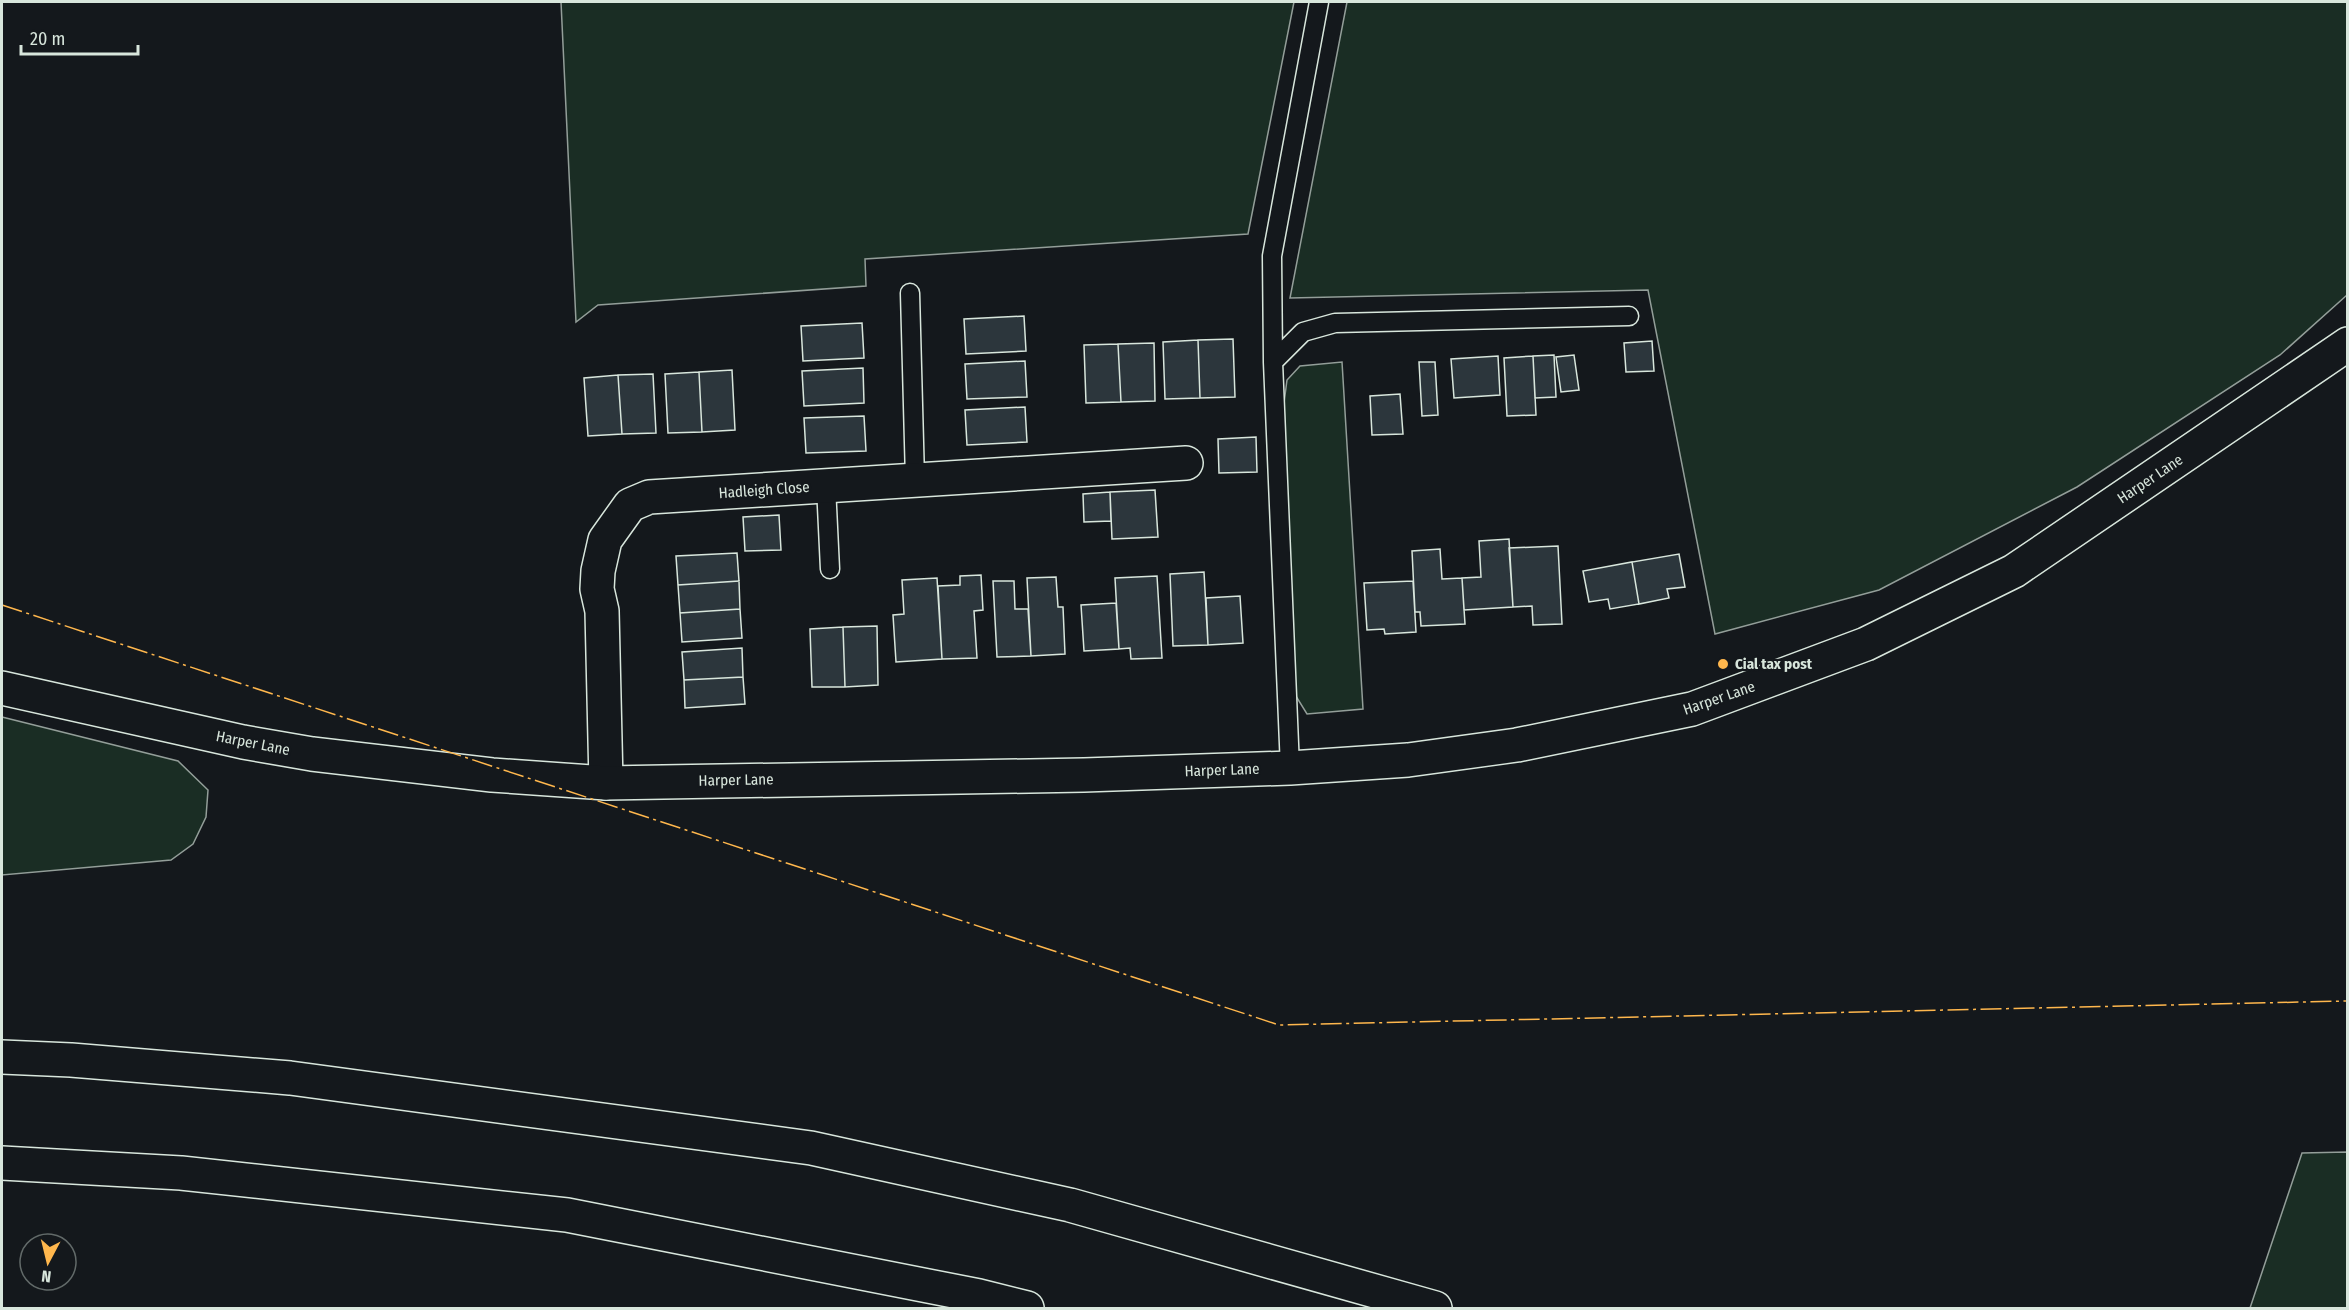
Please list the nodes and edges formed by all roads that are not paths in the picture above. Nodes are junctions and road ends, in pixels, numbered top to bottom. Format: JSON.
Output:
{"nodes":[{"id":1,"x":1319,"y":2,"type":"edge"},
{"id":2,"x":909,"y":293,"type":"dead end"},
{"id":3,"x":1629,"y":316,"type":"dead end"},
{"id":4,"x":2348,"y":344,"type":"edge"},
{"id":5,"x":1273,"y":362,"type":"junction"},
{"id":6,"x":1186,"y":463,"type":"dead end"},
{"id":7,"x":915,"y":480,"type":"junction"},
{"id":8,"x":825,"y":486,"type":"junction"},
{"id":9,"x":830,"y":569,"type":"dead end"},
{"id":10,"x":2,"y":688,"type":"edge"},
{"id":11,"x":1290,"y":768,"type":"junction"},
{"id":12,"x":606,"y":783,"type":"junction"},
{"id":13,"x":2,"y":1057,"type":"edge"},
{"id":14,"x":2,"y":1163,"type":"edge"},
{"id":15,"x":1027,"y":1308,"type":"edge"},
{"id":16,"x":1435,"y":1308,"type":"edge"}],
"edges":[{"from":1,"to":5,"type":"lane"},
{"from":2,"to":7,"type":"lane"},
{"from":3,"to":5,"type":"lane"},
{"from":4,"to":11,"type":"main road","name":"Harper Lane"},
{"from":5,"to":11,"type":"lane"},
{"from":6,"to":7,"type":"main road","name":"Hadleigh Close"},
{"from":7,"to":8,"type":"main road","name":"Hadleigh Close"},
{"from":8,"to":9,"type":"lane"},
{"from":8,"to":12,"type":"main road","name":"Hadleigh Close"},
{"from":10,"to":12,"type":"main road","name":"Harper Lane"},
{"from":11,"to":12,"type":"main road","name":"Harper Lane"},
{"from":13,"to":16,"type":"main road"},
{"from":14,"to":15,"type":"main road"}]}
